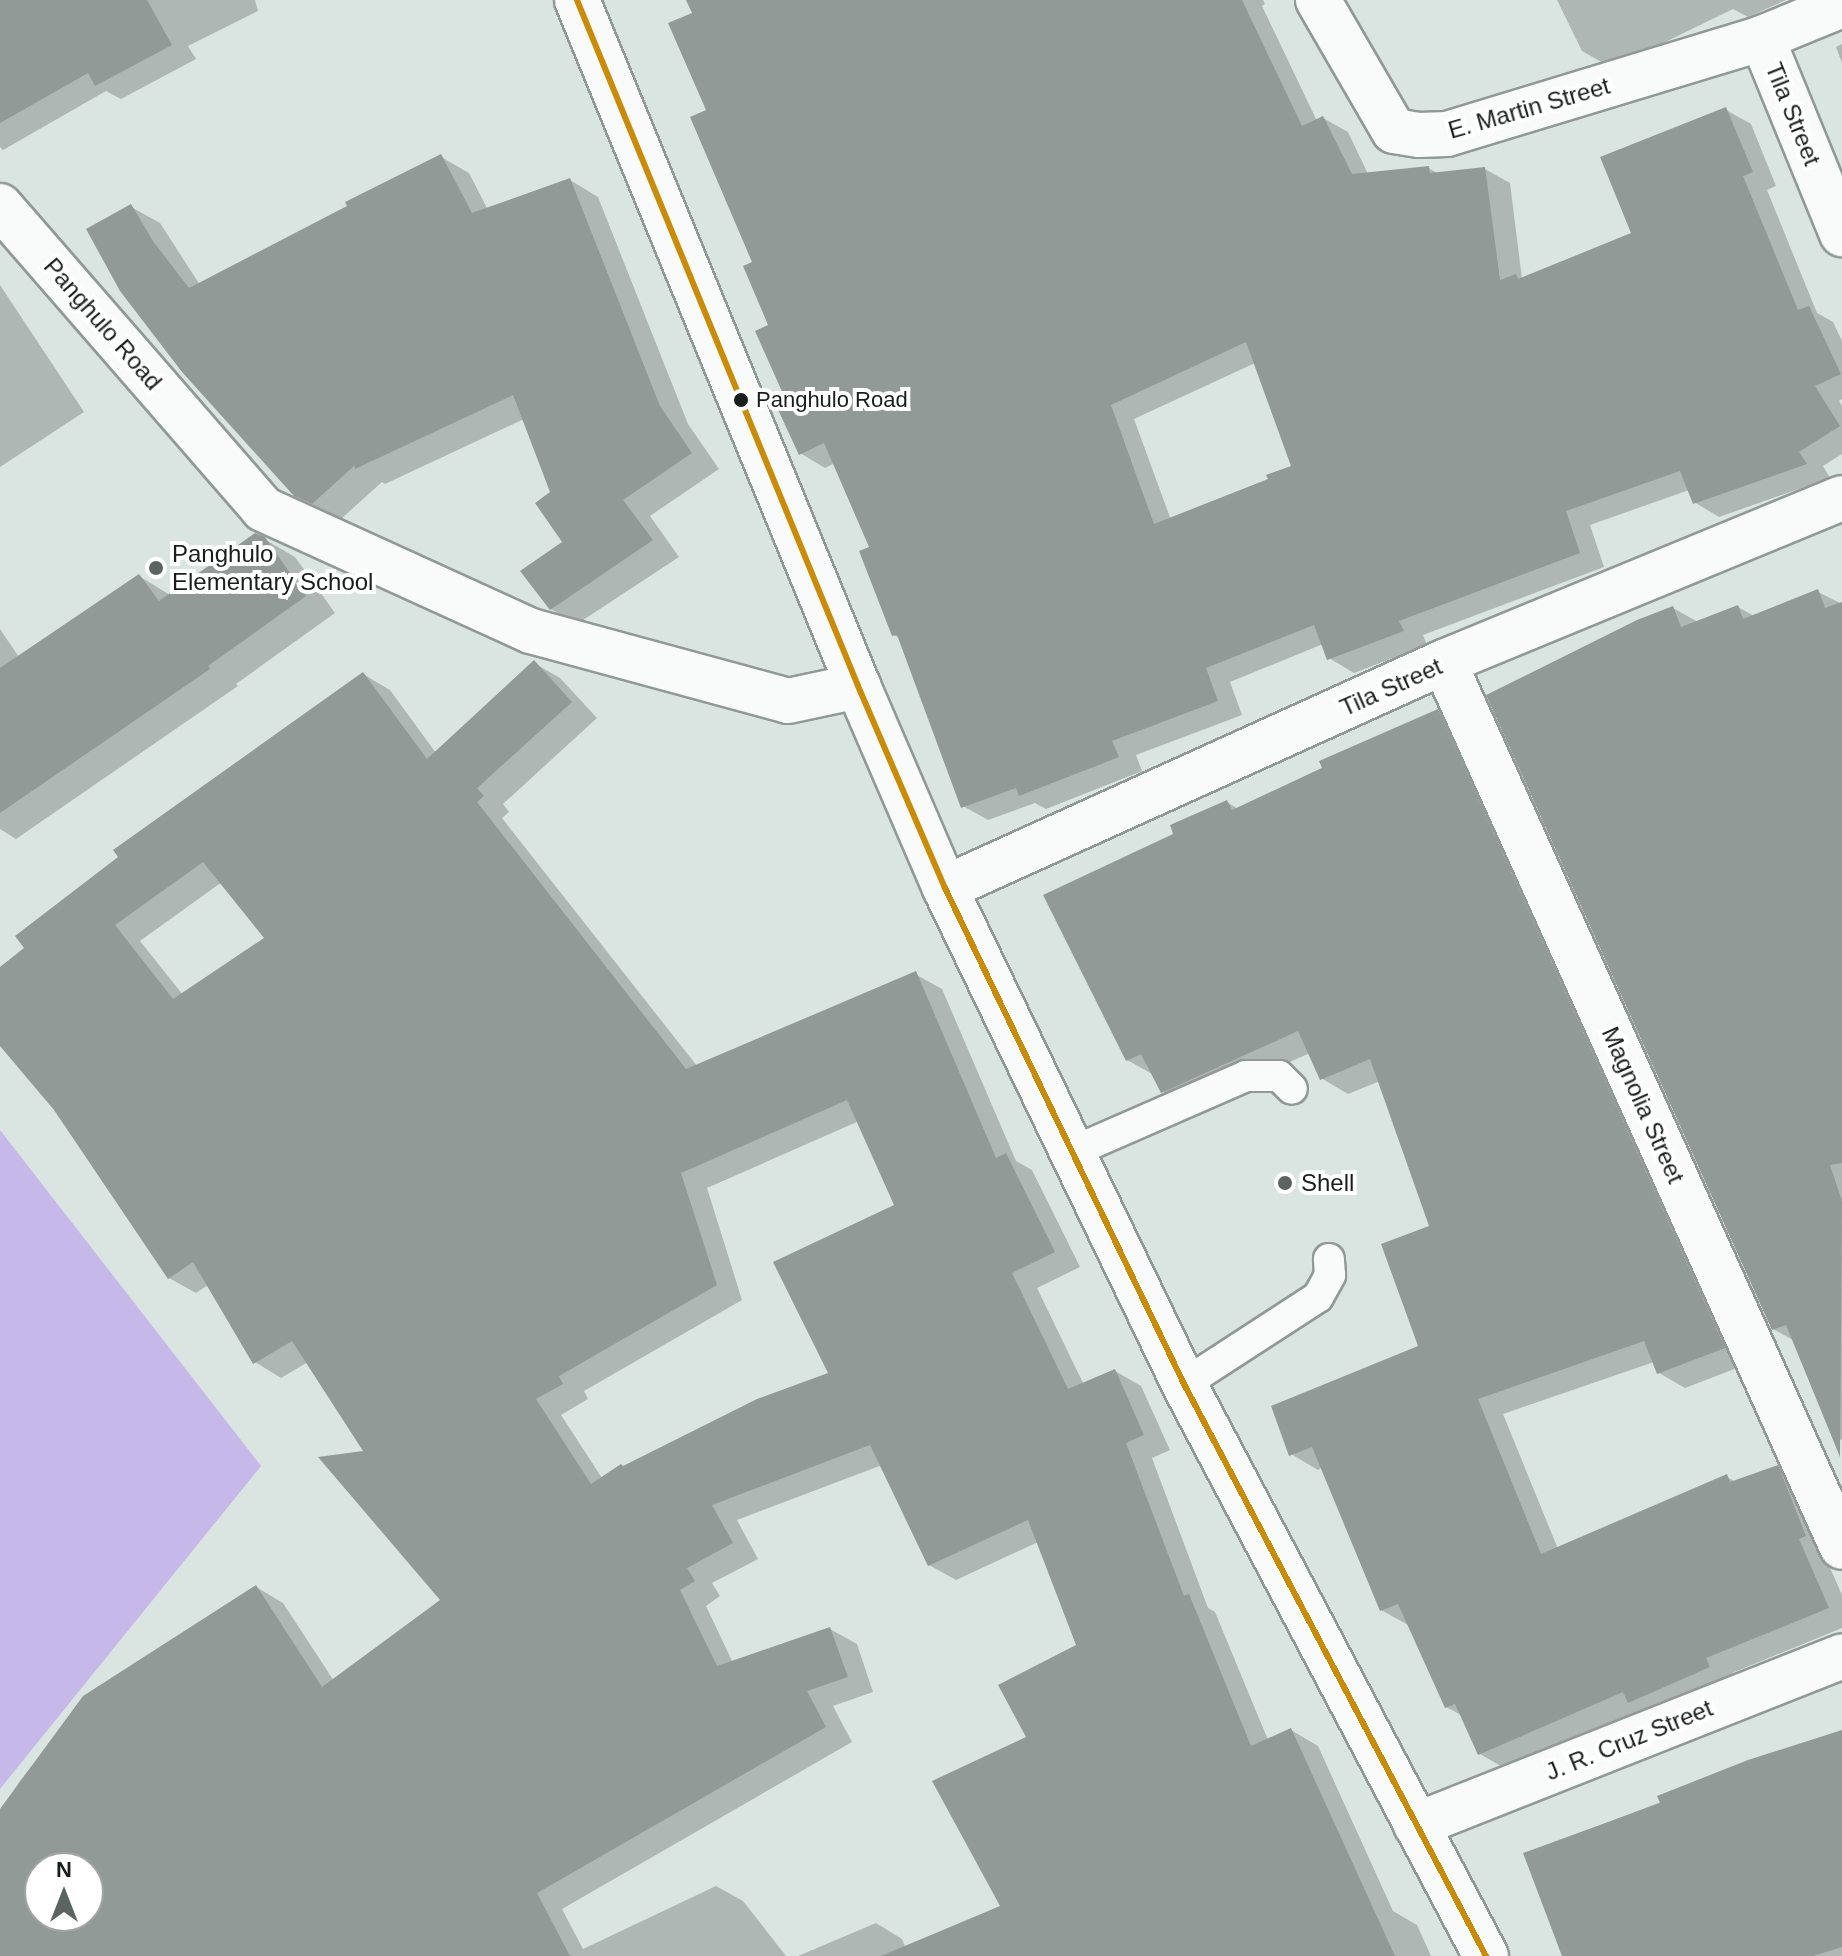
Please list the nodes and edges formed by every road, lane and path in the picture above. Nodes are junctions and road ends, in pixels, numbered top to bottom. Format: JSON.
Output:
{"nodes":[{"id":1,"x":577,"y":0,"type":"edge"},
{"id":2,"x":1318,"y":0,"type":"edge"},
{"id":3,"x":1842,"y":5,"type":"edge"},
{"id":4,"x":1762,"y":38,"type":"junction"},
{"id":5,"x":0,"y":206,"type":"edge"},
{"id":6,"x":1842,"y":234,"type":"edge"},
{"id":7,"x":1842,"y":498,"type":"edge"},
{"id":8,"x":1444,"y":662,"type":"junction"},
{"id":9,"x":858,"y":686,"type":"junction"},
{"id":10,"x":945,"y":888,"type":"junction"},
{"id":11,"x":1292,"y":1089,"type":"dead end"},
{"id":12,"x":1072,"y":1152,"type":"junction"},
{"id":13,"x":1329,"y":1259,"type":"dead end"},
{"id":14,"x":1184,"y":1384,"type":"junction"},
{"id":15,"x":1842,"y":1547,"type":"edge"},
{"id":16,"x":1842,"y":1656,"type":"edge"},
{"id":17,"x":1416,"y":1825,"type":"junction"},
{"id":18,"x":1486,"y":1956,"type":"edge"}],
"edges":[{"from":1,"to":9,"type":"street"},
{"from":2,"to":4,"type":"street","name":"E. Martin Street"},
{"from":3,"to":4,"type":"street"},
{"from":4,"to":6,"type":"street","name":"Tila Street"},
{"from":5,"to":9,"type":"street","name":"Panghulo Road"},
{"from":7,"to":8,"type":"street","name":"Tila Street"},
{"from":8,"to":10,"type":"street","name":"Tila Street"},
{"from":8,"to":15,"type":"street","name":"Magnolia Street"},
{"from":9,"to":10,"type":"street"},
{"from":10,"to":12,"type":"street"},
{"from":11,"to":12,"type":"lane"},
{"from":12,"to":14,"type":"street"},
{"from":13,"to":14,"type":"lane"},
{"from":14,"to":17,"type":"street"},
{"from":16,"to":17,"type":"street","name":"J. R. Cruz Street"},
{"from":17,"to":18,"type":"street"}]}
